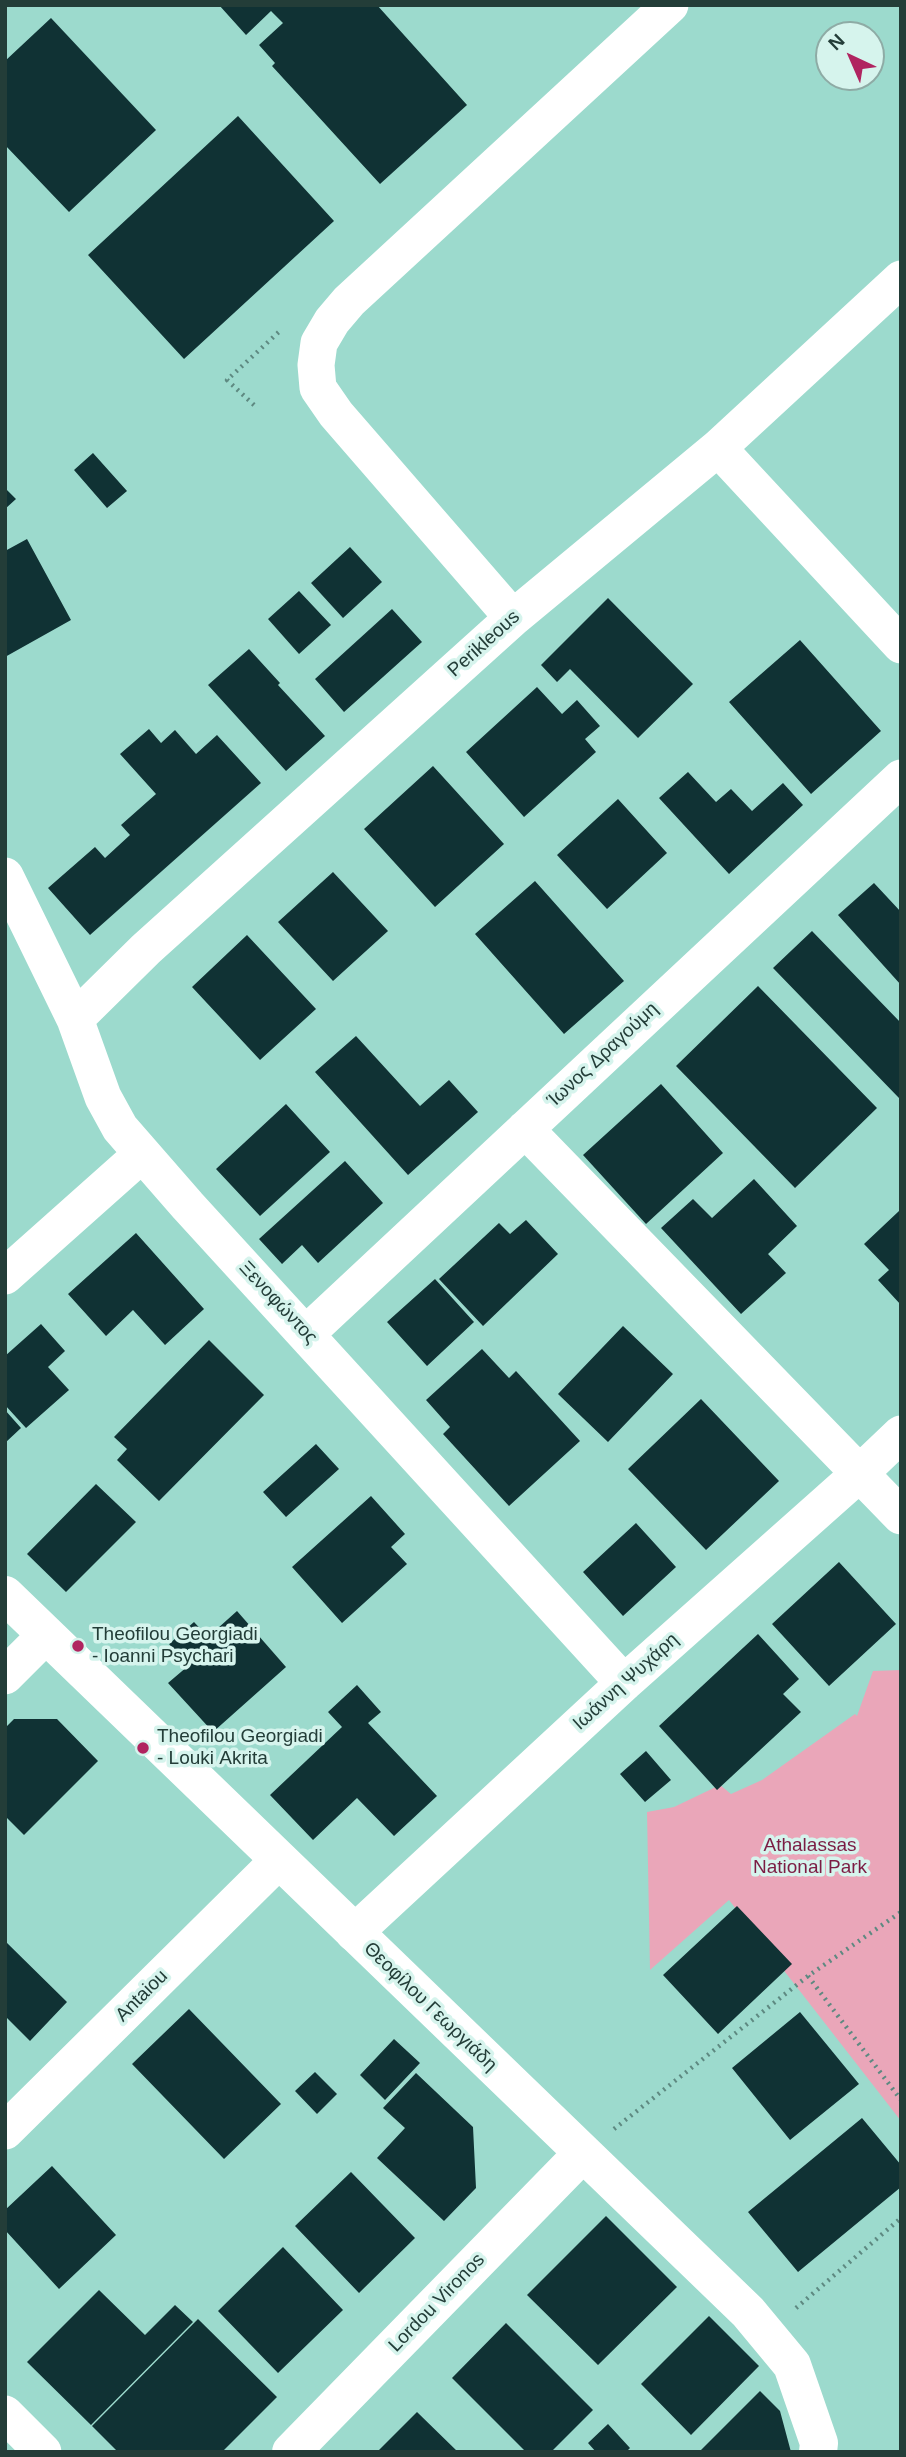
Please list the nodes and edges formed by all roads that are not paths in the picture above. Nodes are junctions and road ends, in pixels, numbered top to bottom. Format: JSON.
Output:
{"nodes":[{"id":1,"x":670,"y":5,"type":"edge"},
{"id":2,"x":901,"y":279,"type":"edge"},
{"id":3,"x":718,"y":449,"type":"junction"},
{"id":4,"x":513,"y":618,"type":"junction"},
{"id":5,"x":901,"y":645,"type":"edge"},
{"id":6,"x":901,"y":778,"type":"edge"},
{"id":7,"x":5,"y":876,"type":"edge"},
{"id":8,"x":75,"y":1020,"type":"junction"},
{"id":9,"x":525,"y":1129,"type":"junction"},
{"id":10,"x":142,"y":1154,"type":"junction"},
{"id":11,"x":5,"y":1276,"type":"edge"},
{"id":12,"x":306,"y":1334,"type":"junction"},
{"id":13,"x":901,"y":1434,"type":"edge"},
{"id":14,"x":859,"y":1474,"type":"junction"},
{"id":15,"x":901,"y":1516,"type":"edge"},
{"id":16,"x":5,"y":1595,"type":"edge"},
{"id":17,"x":46,"y":1634,"type":"junction"},
{"id":18,"x":5,"y":1676,"type":"edge"},
{"id":19,"x":624,"y":1683,"type":"junction"},
{"id":20,"x":279,"y":1860,"type":"junction"},
{"id":21,"x":354,"y":1933,"type":"junction"},
{"id":22,"x":5,"y":2131,"type":"edge"},
{"id":23,"x":583,"y":2154,"type":"junction"},
{"id":24,"x":5,"y":2414,"type":"edge"},
{"id":25,"x":819,"y":2447,"type":"edge"},
{"id":26,"x":43,"y":2452,"type":"edge"},
{"id":27,"x":291,"y":2452,"type":"edge"}],
"edges":[{"from":1,"to":4,"type":"street"},
{"from":2,"to":3,"type":"street","name":"Perikleous"},
{"from":3,"to":4,"type":"street","name":"Perikleous"},
{"from":3,"to":5,"type":"street"},
{"from":4,"to":8,"type":"street","name":"Perikleous"},
{"from":6,"to":9,"type":"street","name":"Ίωνος Δραγούμη"},
{"from":7,"to":8,"type":"street","name":"Ξενοφώντος"},
{"from":8,"to":10,"type":"street","name":"Ξενοφώντος"},
{"from":9,"to":12,"type":"street","name":"Ίωνος Δραγούμη"},
{"from":9,"to":14,"type":"street"},
{"from":10,"to":11,"type":"street"},
{"from":10,"to":12,"type":"street","name":"Ξενοφώντος"},
{"from":12,"to":19,"type":"street","name":"Ξενοφώντος"},
{"from":13,"to":14,"type":"street","name":"Ιωάννη Ψυχάρη"},
{"from":14,"to":15,"type":"street"},
{"from":14,"to":19,"type":"street","name":"Ιωάννη Ψυχάρη"},
{"from":16,"to":17,"type":"street","name":"Θεοφίλου Γεωργιάδη"},
{"from":17,"to":18,"type":"street"},
{"from":17,"to":20,"type":"street","name":"Θεοφίλου Γεωργιάδη"},
{"from":19,"to":21,"type":"street","name":"Ιωάννη Ψυχάρη"},
{"from":20,"to":21,"type":"street","name":"Θεοφίλου Γεωργιάδη"},
{"from":20,"to":22,"type":"street","name":"Antaiou"},
{"from":21,"to":23,"type":"street","name":"Θεοφίλου Γεωργιάδη"},
{"from":23,"to":25,"type":"street","name":"Θεοφίλου Γεωργιάδη"},
{"from":23,"to":27,"type":"street","name":"Lordou Vironos"},
{"from":24,"to":26,"type":"street"}]}
